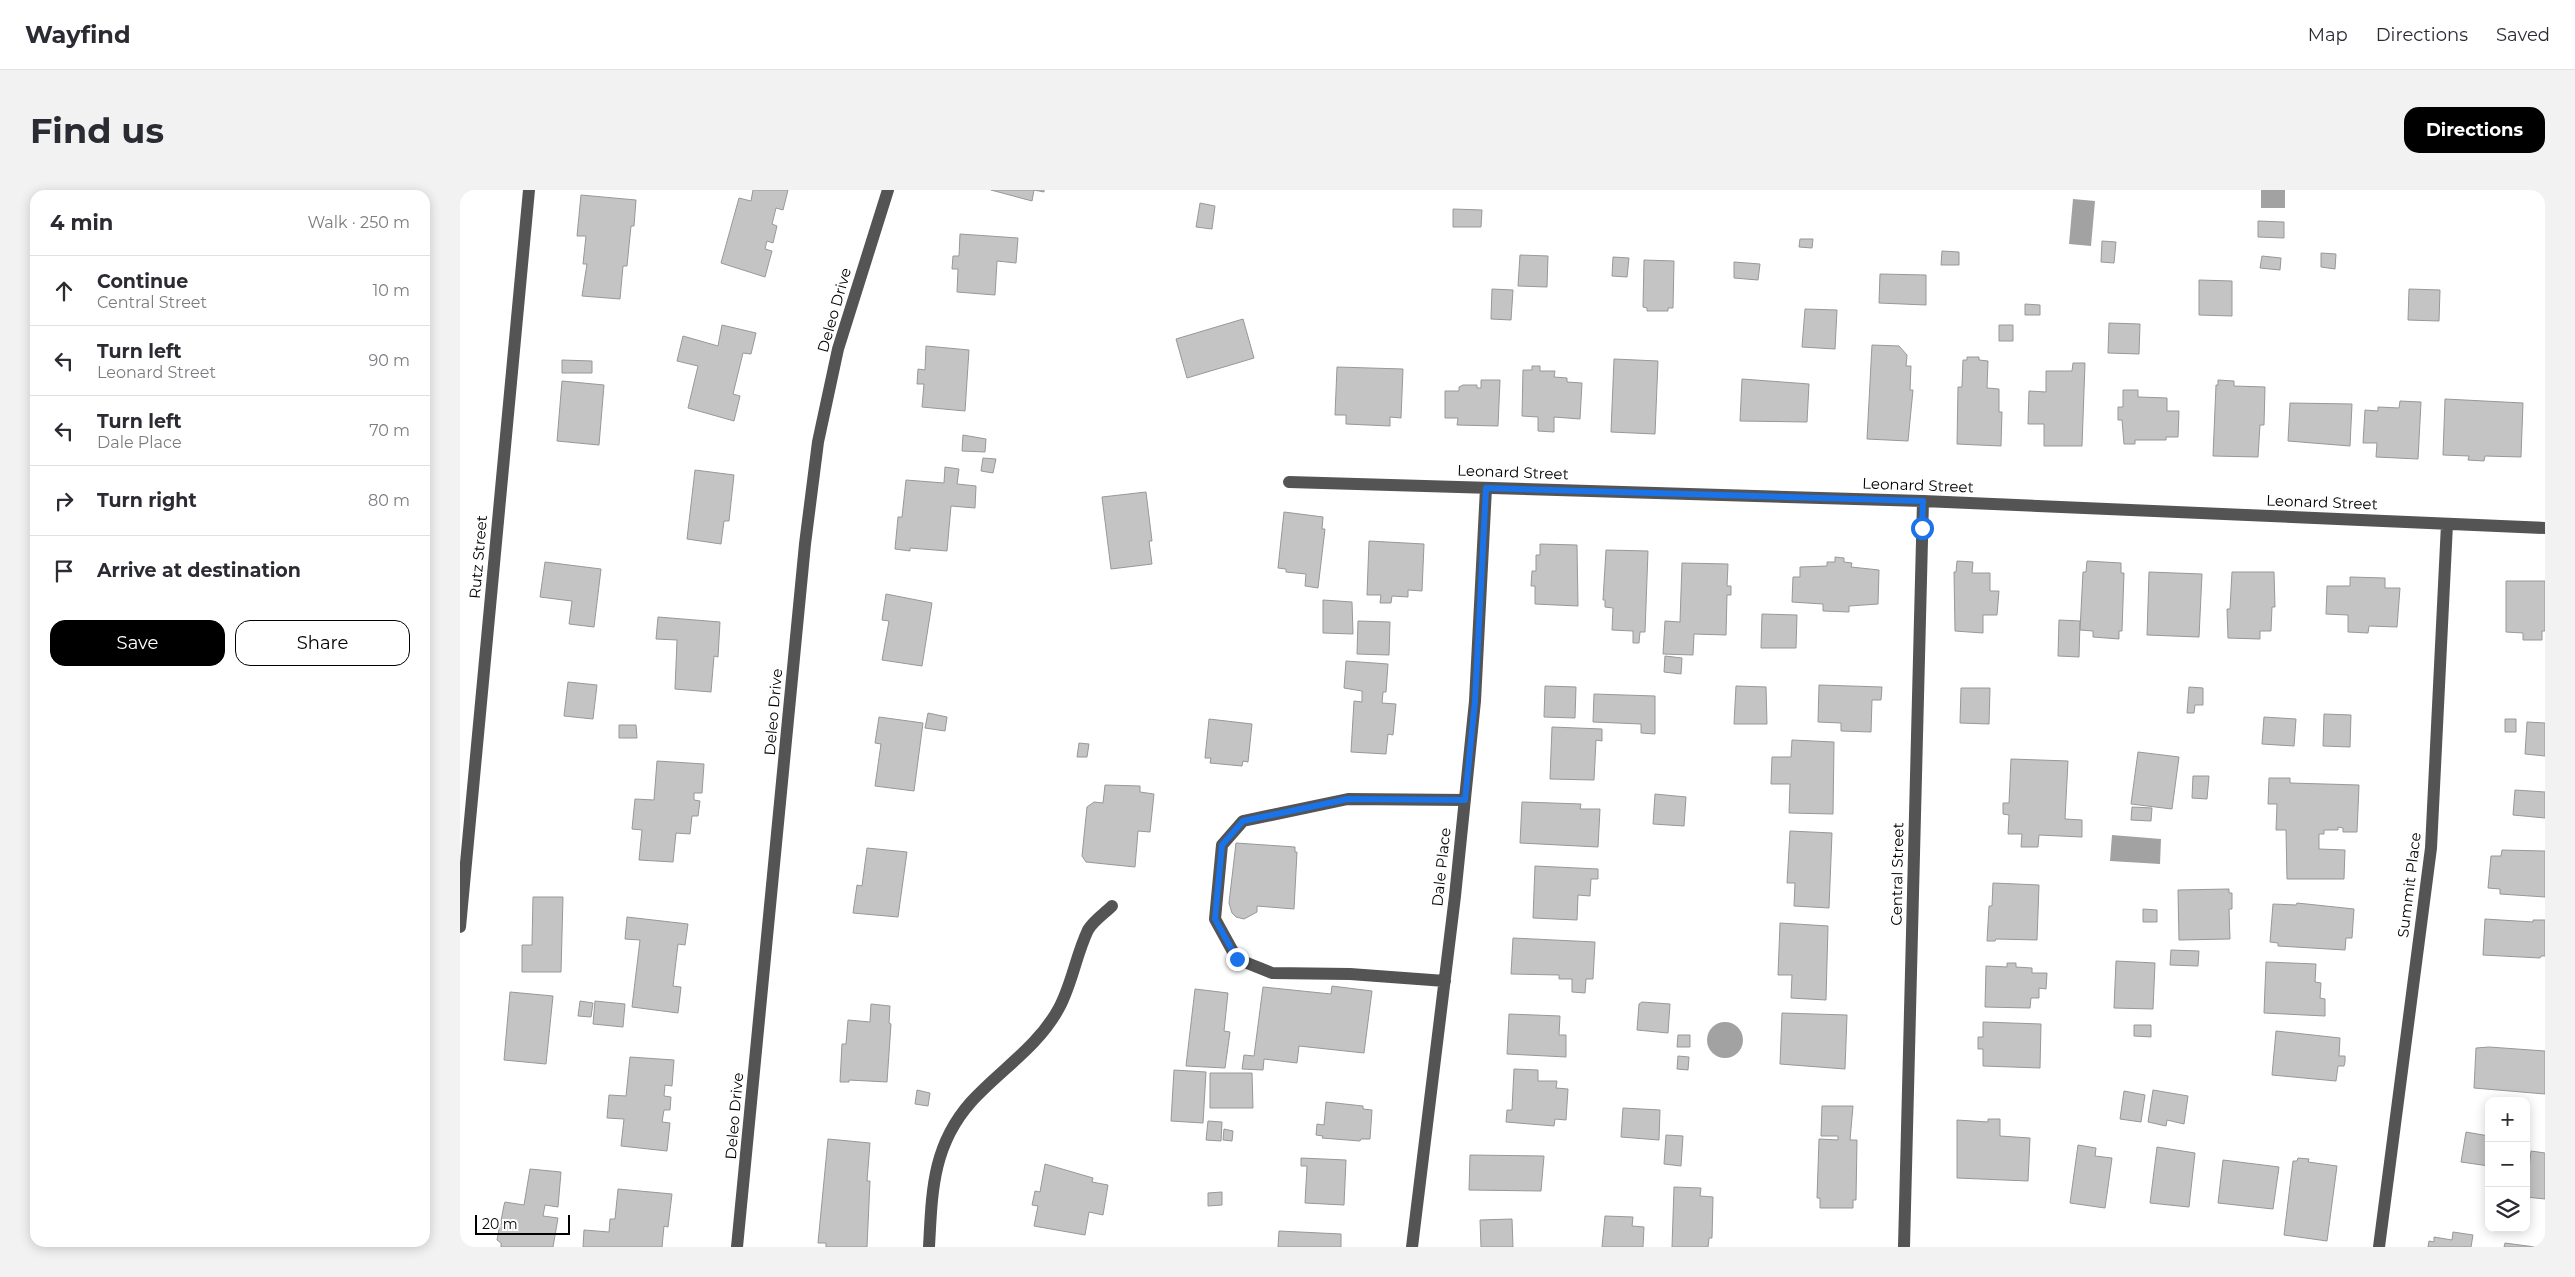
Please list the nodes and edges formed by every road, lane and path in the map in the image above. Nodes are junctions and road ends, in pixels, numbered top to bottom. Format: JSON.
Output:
{"nodes":[{"id":1,"x":529,"y":190,"type":"edge"},
{"id":2,"x":888,"y":190,"type":"edge"},
{"id":3,"x":1289,"y":482,"type":"dead end"},
{"id":4,"x":1486,"y":488,"type":"junction"},
{"id":5,"x":1923,"y":501,"type":"junction"},
{"id":6,"x":2447,"y":524,"type":"junction"},
{"id":7,"x":2545,"y":528,"type":"edge"},
{"id":8,"x":1465,"y":800,"type":"junction"},
{"id":9,"x":1112,"y":906,"type":"dead end"},
{"id":10,"x":460,"y":927,"type":"edge"},
{"id":11,"x":1444,"y":981,"type":"junction"},
{"id":12,"x":738,"y":1247,"type":"edge"},
{"id":13,"x":928,"y":1247,"type":"edge"},
{"id":14,"x":1412,"y":1247,"type":"edge"},
{"id":15,"x":1904,"y":1247,"type":"edge"},
{"id":16,"x":2379,"y":1247,"type":"edge"}],
"edges":[{"from":1,"to":10,"type":"street","name":"Rutz Street"},
{"from":2,"to":12,"type":"street","name":"Deleo Drive"},
{"from":3,"to":4,"type":"street","name":"Leonard Street"},
{"from":4,"to":5,"type":"street","name":"Leonard Street"},
{"from":4,"to":8,"type":"street","name":"Dale Place"},
{"from":5,"to":6,"type":"street","name":"Leonard Street"},
{"from":5,"to":15,"type":"street","name":"Central Street"},
{"from":6,"to":7,"type":"street","name":"Leonard Street"},
{"from":6,"to":16,"type":"street","name":"Summit Place"},
{"from":8,"to":11,"type":"street","name":"Dale Place"},
{"from":8,"to":11,"type":"street"},
{"from":9,"to":13,"type":"street"},
{"from":11,"to":14,"type":"street","name":"Dale Place"}]}
